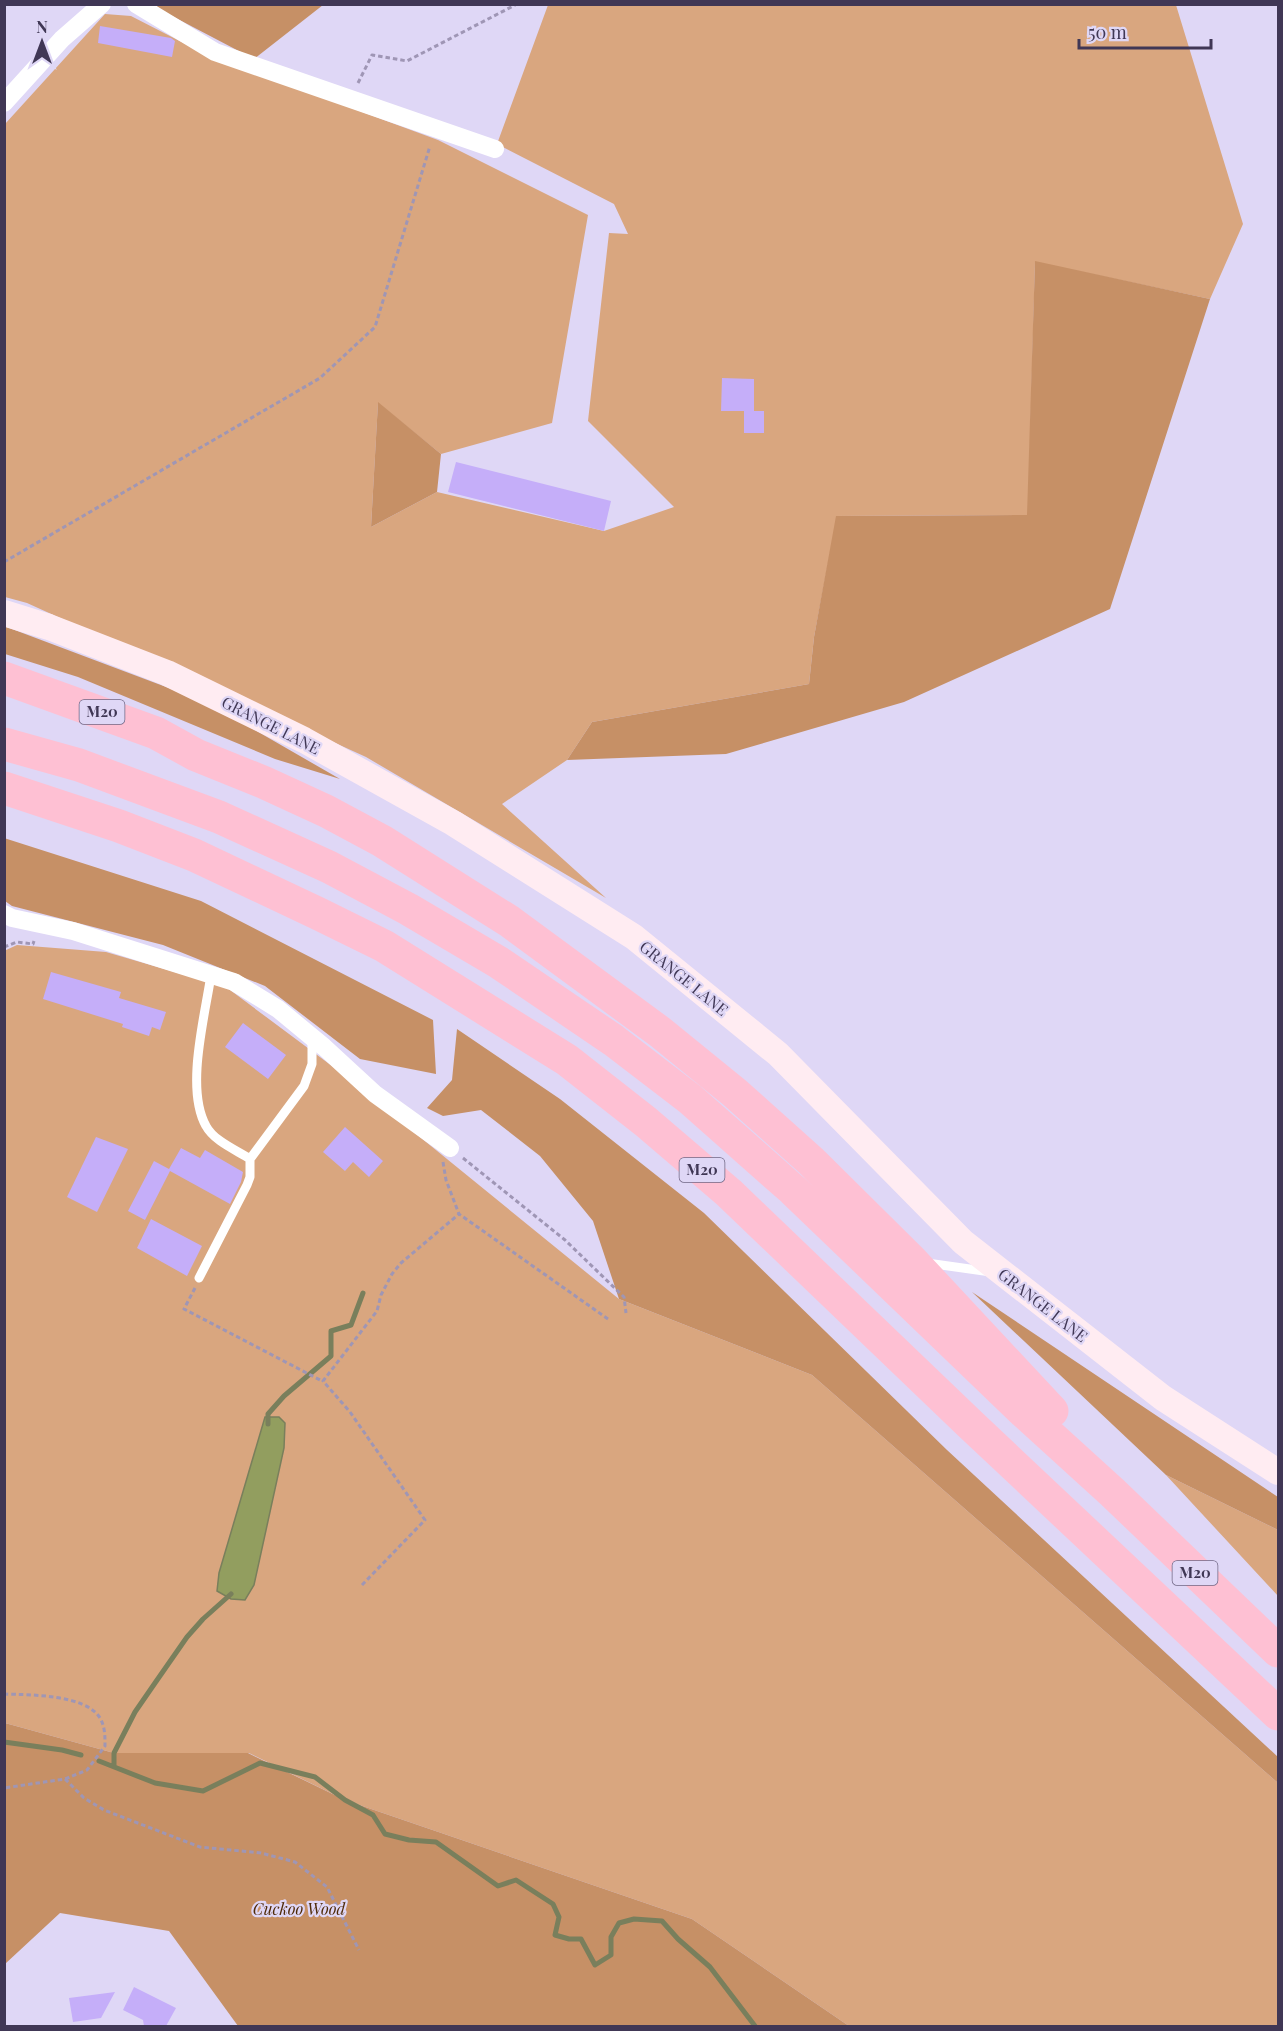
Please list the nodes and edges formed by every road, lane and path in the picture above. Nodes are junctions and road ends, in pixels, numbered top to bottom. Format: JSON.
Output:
{"nodes":[{"id":1,"x":102,"y":4,"type":"edge"},
{"id":2,"x":136,"y":4,"type":"edge"},
{"id":3,"x":517,"y":4,"type":"edge"},
{"id":4,"x":351,"y":99,"type":"junction"},
{"id":5,"x":4,"y":104,"type":"edge"},
{"id":6,"x":432,"y":141,"type":"dead end"},
{"id":7,"x":495,"y":149,"type":"dead end"},
{"id":8,"x":4,"y":562,"type":"edge"},
{"id":9,"x":4,"y":613,"type":"edge"},
{"id":10,"x":4,"y":678,"type":"edge"},
{"id":11,"x":4,"y":699,"type":"edge"},
{"id":12,"x":4,"y":744,"type":"edge"},
{"id":13,"x":196,"y":755,"type":"junction"},
{"id":14,"x":7,"y":789,"type":"edge"},
{"id":15,"x":4,"y":914,"type":"edge"},
{"id":16,"x":211,"y":975,"type":"junction"},
{"id":17,"x":312,"y":1037,"type":"junction"},
{"id":18,"x":445,"y":1144,"type":"junction"},
{"id":19,"x":250,"y":1159,"type":"junction"},
{"id":20,"x":459,"y":1214,"type":"junction"},
{"id":21,"x":912,"y":1261,"type":"junction"},
{"id":22,"x":1002,"y":1273,"type":"junction"},
{"id":23,"x":199,"y":1278,"type":"joint"},
{"id":24,"x":626,"y":1313,"type":"dead end"},
{"id":25,"x":608,"y":1319,"type":"dead end"},
{"id":26,"x":322,"y":1381,"type":"junction"},
{"id":27,"x":1278,"y":1472,"type":"edge"},
{"id":28,"x":1112,"y":1492,"type":"junction"},
{"id":29,"x":362,"y":1585,"type":"dead end"},
{"id":30,"x":1278,"y":1651,"type":"edge"},
{"id":31,"x":4,"y":1694,"type":"edge"},
{"id":32,"x":1278,"y":1714,"type":"edge"},
{"id":33,"x":65,"y":1779,"type":"junction"},
{"id":34,"x":4,"y":1788,"type":"edge"},
{"id":35,"x":359,"y":1950,"type":"dead end"}],
"edges":[{"from":1,"to":5,"type":"street"},
{"from":2,"to":4,"type":"street"},
{"from":3,"to":4,"type":"path"},
{"from":4,"to":7,"type":"street"},
{"from":6,"to":8,"type":"path"},
{"from":9,"to":22,"type":"street","name":"GRANGE LANE"},
{"from":10,"to":13,"type":"highway","number":"M20"},
{"from":11,"to":13,"type":"highway","number":"M20"},
{"from":12,"to":28,"type":"highway","number":"M20"},
{"from":13,"to":21,"type":"highway","number":"M20"},
{"from":14,"to":32,"type":"highway","number":"M20"},
{"from":15,"to":16,"type":"street"},
{"from":16,"to":17,"type":"street"},
{"from":16,"to":19,"type":"lane"},
{"from":17,"to":18,"type":"street"},
{"from":17,"to":19,"type":"lane"},
{"from":18,"to":20,"type":"path"},
{"from":18,"to":24,"type":"path"},
{"from":19,"to":23,"type":"lane"},
{"from":20,"to":25,"type":"path"},
{"from":20,"to":26,"type":"path"},
{"from":21,"to":22,"type":"lane"},
{"from":21,"to":28,"type":"highway","number":"M20"},
{"from":22,"to":27,"type":"street","name":"GRANGE LANE"},
{"from":23,"to":26,"type":"path"},
{"from":26,"to":29,"type":"path"},
{"from":28,"to":30,"type":"highway","number":"M20"},
{"from":31,"to":33,"type":"path"},
{"from":33,"to":34,"type":"path"},
{"from":33,"to":35,"type":"path"}]}
